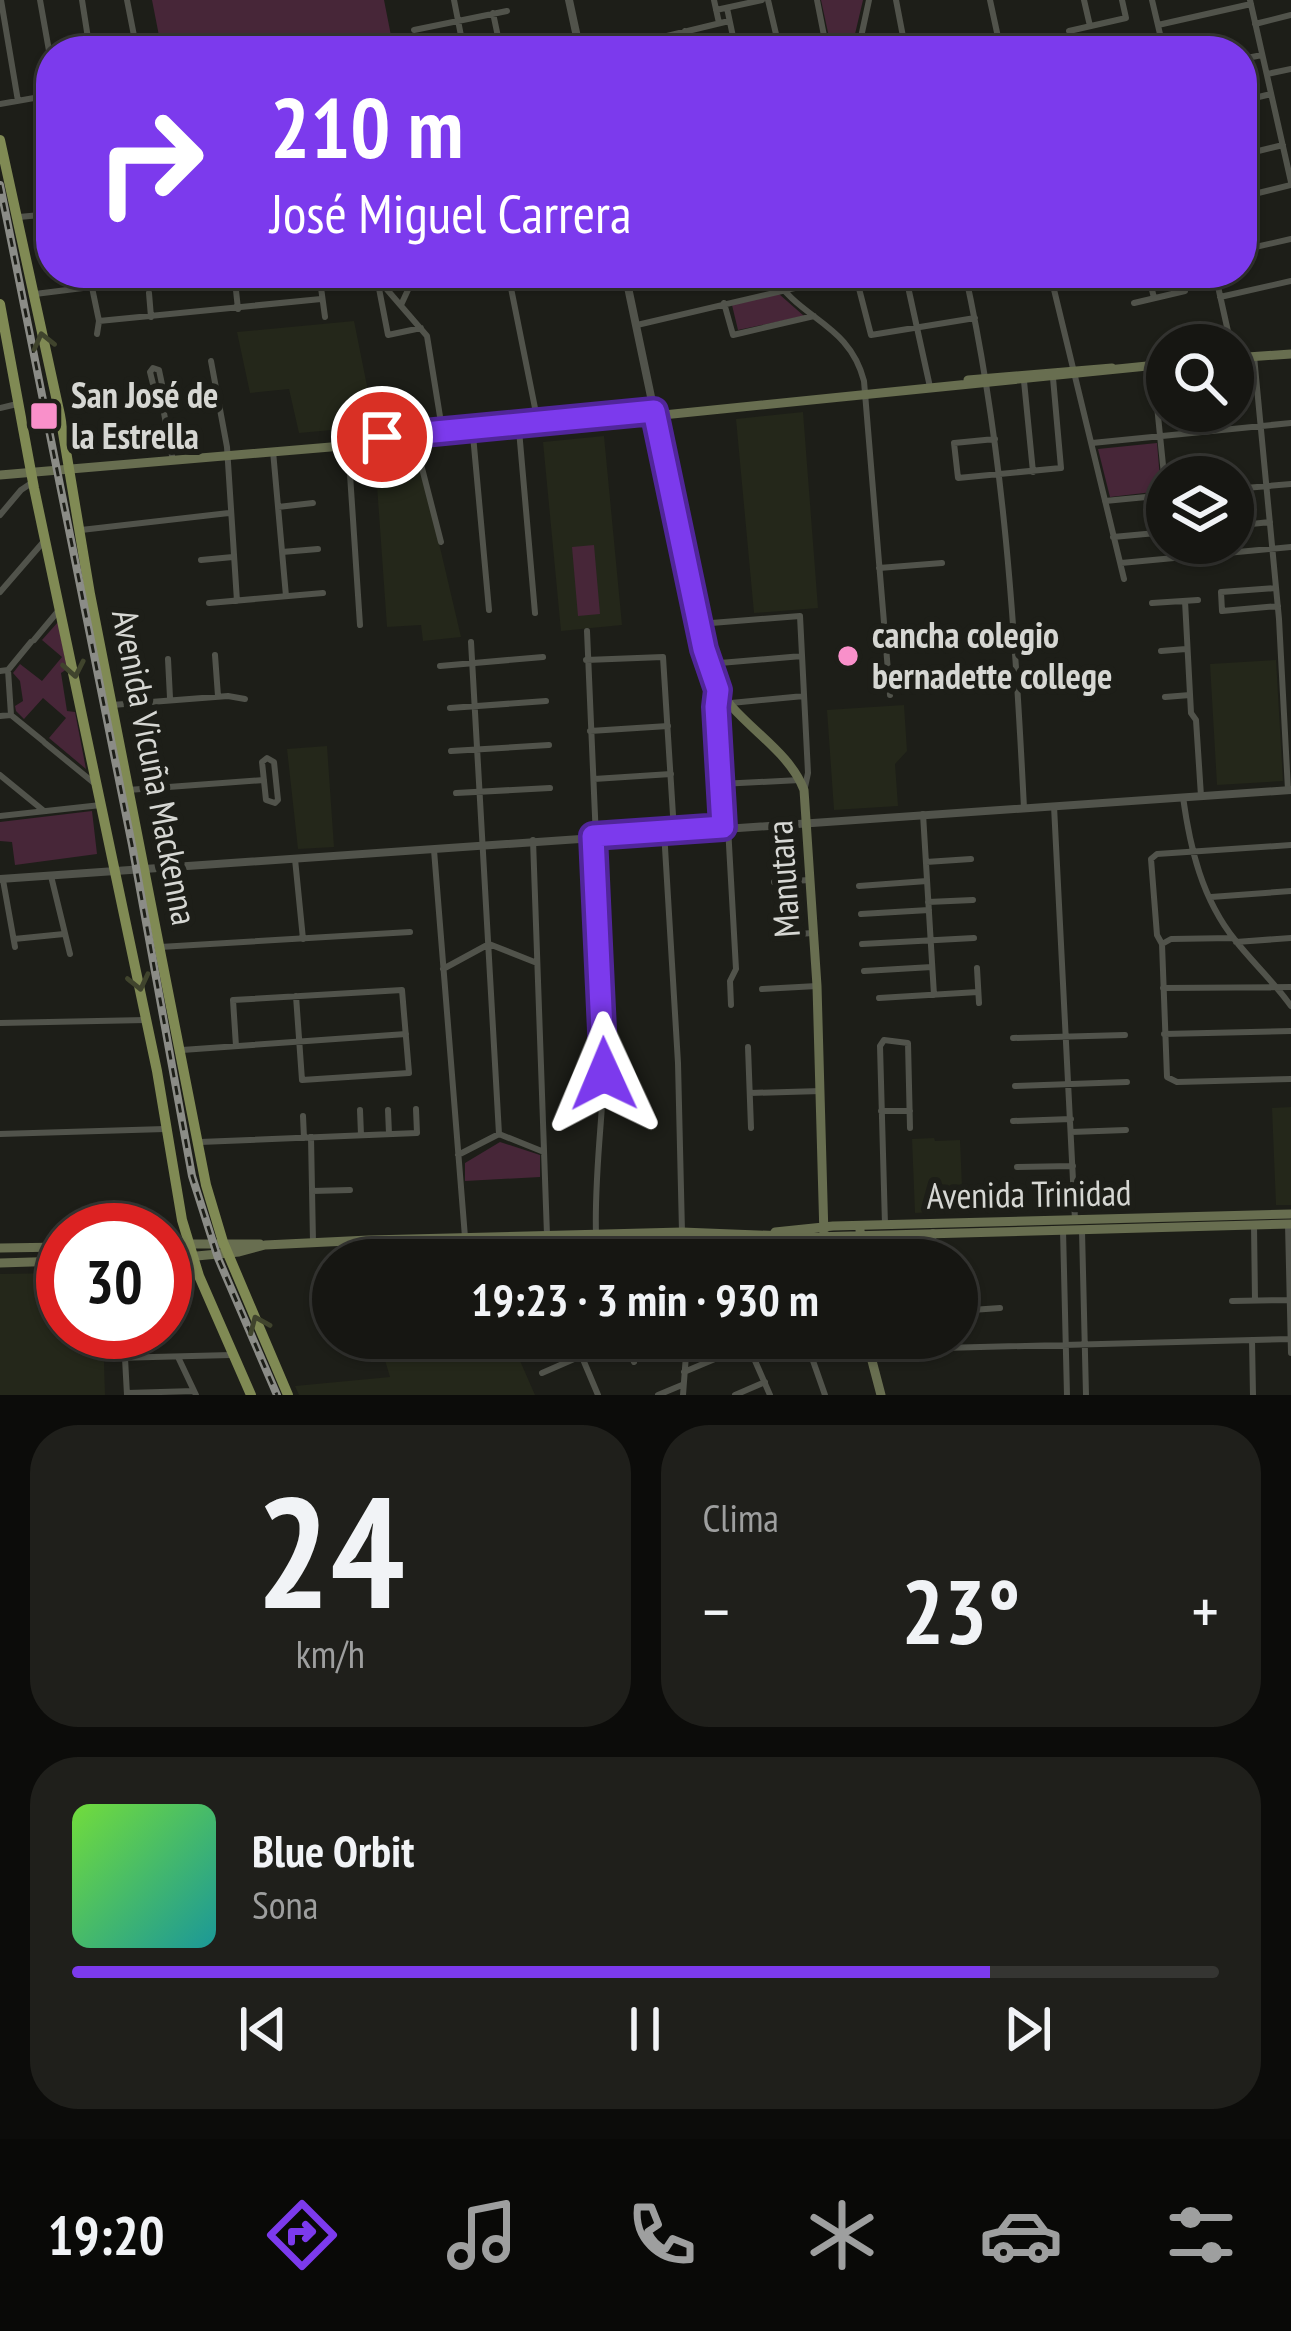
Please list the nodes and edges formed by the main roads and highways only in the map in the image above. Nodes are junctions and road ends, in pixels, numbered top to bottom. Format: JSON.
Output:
{"nodes":[{"id":1,"x":0,"y":140,"type":"edge"},
{"id":2,"x":0,"y":304,"type":"edge"},
{"id":3,"x":1287,"y":352,"type":"edge"},
{"id":4,"x":1254,"y":356,"type":"edge"},
{"id":5,"x":1146,"y":367,"type":"edge"},
{"id":6,"x":1072,"y":373,"type":"junction"},
{"id":7,"x":988,"y":381,"type":"junction"},
{"id":8,"x":655,"y":414,"type":"junction"},
{"id":9,"x":538,"y":425,"type":"junction"},
{"id":10,"x":443,"y":434,"type":"junction"},
{"id":11,"x":348,"y":444,"type":"junction"},
{"id":12,"x":70,"y":471,"type":"junction"},
{"id":13,"x":0,"y":475,"type":"edge"},
{"id":14,"x":32,"y":477,"type":"junction"},
{"id":15,"x":180,"y":1203,"type":"edge"},
{"id":16,"x":1290,"y":1220,"type":"edge"},
{"id":17,"x":1078,"y":1225,"type":"junction"},
{"id":18,"x":860,"y":1230,"type":"junction"},
{"id":19,"x":824,"y":1232,"type":"junction"},
{"id":20,"x":860,"y":1239,"type":"edge"},
{"id":21,"x":192,"y":1244,"type":"edge"},
{"id":22,"x":36,"y":1247,"type":"edge"},
{"id":23,"x":0,"y":1248,"type":"edge"},
{"id":24,"x":226,"y":1248,"type":"junction"},
{"id":25,"x":193,"y":1258,"type":"joint"},
{"id":26,"x":36,"y":1262,"type":"edge"},
{"id":27,"x":0,"y":1263,"type":"edge"},
{"id":28,"x":870,"y":1359,"type":"edge"},
{"id":29,"x":251,"y":1395,"type":"edge"},
{"id":30,"x":288,"y":1395,"type":"edge"},
{"id":31,"x":881,"y":1395,"type":"edge"}],
"edges":[{"from":12,"to":1,"type":"main road","name":"Avenida Vicuña Mackenna","one_way":true},
{"from":2,"to":14,"type":"main road"},
{"from":3,"to":4,"type":"main road"},
{"from":5,"to":6,"type":"main road"},
{"from":6,"to":7,"type":"main road"},
{"from":6,"to":7,"type":"main road"},
{"from":7,"to":8,"type":"main road"},
{"from":8,"to":9,"type":"main road"},
{"from":8,"to":19,"type":"main road","name":"Manutara"},
{"from":9,"to":10,"type":"main road"},
{"from":9,"to":10,"type":"main road"},
{"from":10,"to":11,"type":"main road"},
{"from":10,"to":11,"type":"main road"},
{"from":11,"to":12,"type":"main road"},
{"from":12,"to":14,"type":"main road"},
{"from":12,"to":24,"type":"main road","name":"Avenida Vicuña Mackenna"},
{"from":13,"to":14,"type":"main road"},
{"from":14,"to":15,"type":"main road","one_way":true},
{"from":16,"to":17,"type":"main road","name":"Avenida Trinidad"},
{"from":16,"to":17,"type":"main road","name":"Avenida Trinidad"},
{"from":17,"to":18,"type":"main road","name":"Avenida Trinidad"},
{"from":17,"to":18,"type":"main road","name":"Avenida Trinidad"},
{"from":18,"to":19,"type":"main road","name":"Avenida Trinidad"},
{"from":18,"to":20,"type":"main road"},
{"from":19,"to":24,"type":"main road","name":"Avenida Trinidad"},
{"from":21,"to":24,"type":"main road"},
{"from":22,"to":23,"type":"main road"},
{"from":24,"to":25,"type":"main road"},
{"from":30,"to":24,"type":"main road","name":"Avenida Vicuña Mackenna","one_way":true},
{"from":25,"to":29,"type":"main road"},
{"from":26,"to":27,"type":"main road"},
{"from":28,"to":31,"type":"main road"}]}
